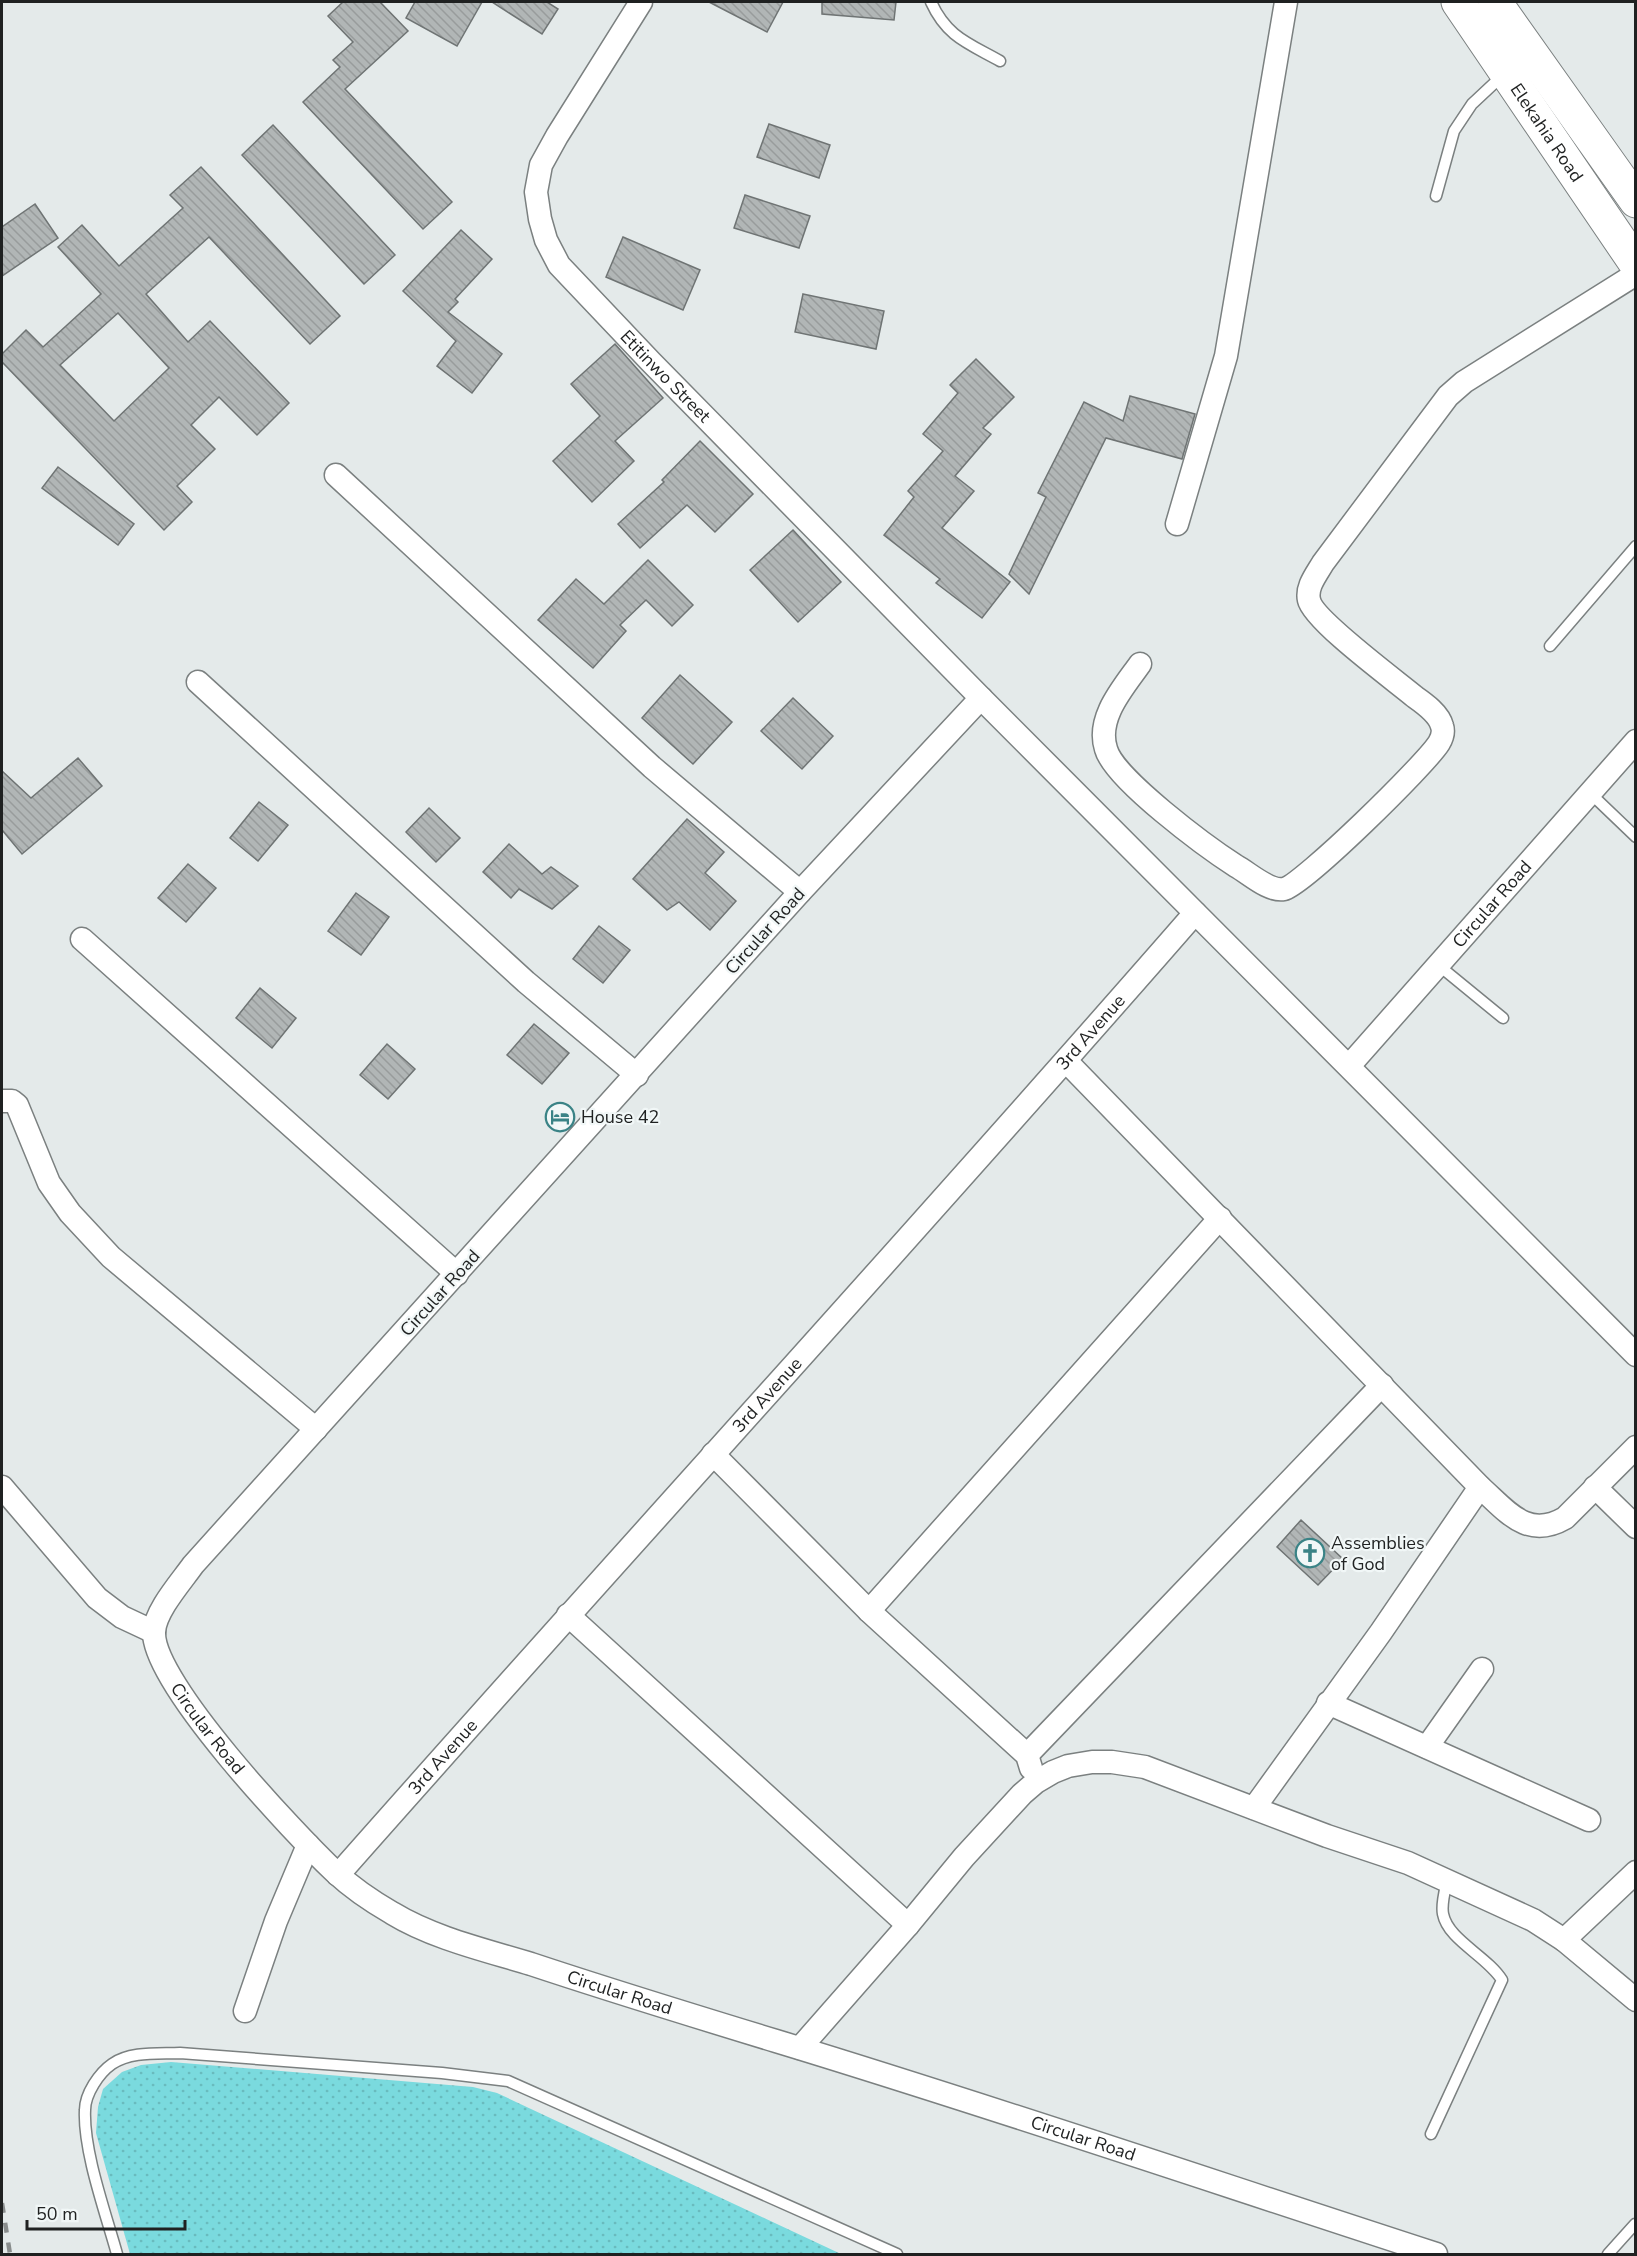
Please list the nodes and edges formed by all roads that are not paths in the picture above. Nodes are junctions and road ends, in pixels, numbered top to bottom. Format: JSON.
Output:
{"nodes":[{"id":1,"x":641,"y":2,"type":"edge"},
{"id":2,"x":932,"y":2,"type":"edge"},
{"id":3,"x":1286,"y":2,"type":"edge"},
{"id":4,"x":1458,"y":2,"type":"edge"},
{"id":5,"x":1496,"y":2,"type":"edge"},
{"id":6,"x":1000,"y":61,"type":"dead end"},
{"id":7,"x":1506,"y":73,"type":"junction"},
{"id":8,"x":1436,"y":196,"type":"dead end"},
{"id":9,"x":1635,"y":201,"type":"edge"},
{"id":10,"x":1635,"y":264,"type":"edge"},
{"id":11,"x":1635,"y":273,"type":"edge"},
{"id":12,"x":336,"y":475,"type":"dead end"},
{"id":13,"x":1177,"y":524,"type":"dead end"},
{"id":14,"x":1635,"y":546,"type":"edge"},
{"id":15,"x":1550,"y":646,"type":"dead end"},
{"id":16,"x":1140,"y":664,"type":"dead end"},
{"id":17,"x":198,"y":682,"type":"dead end"},
{"id":18,"x":981,"y":698,"type":"junction"},
{"id":19,"x":1635,"y":741,"type":"edge"},
{"id":20,"x":1589,"y":792,"type":"junction"},
{"id":21,"x":1635,"y":837,"type":"edge"},
{"id":22,"x":800,"y":892,"type":"junction"},
{"id":23,"x":1195,"y":913,"type":"junction"},
{"id":24,"x":82,"y":939,"type":"dead end"},
{"id":25,"x":1437,"y":964,"type":"junction"},
{"id":26,"x":1503,"y":1018,"type":"dead end"},
{"id":27,"x":1066,"y":1061,"type":"junction"},
{"id":28,"x":1349,"y":1066,"type":"junction"},
{"id":29,"x":637,"y":1075,"type":"junction"},
{"id":30,"x":2,"y":1101,"type":"edge"},
{"id":31,"x":1220,"y":1218,"type":"junction"},
{"id":32,"x":457,"y":1275,"type":"junction"},
{"id":33,"x":1635,"y":1355,"type":"edge"},
{"id":34,"x":1382,"y":1385,"type":"junction"},
{"id":35,"x":316,"y":1430,"type":"junction"},
{"id":36,"x":1635,"y":1447,"type":"edge"},
{"id":37,"x":713,"y":1454,"type":"junction"},
{"id":38,"x":2,"y":1487,"type":"edge"},
{"id":39,"x":1480,"y":1487,"type":"junction"},
{"id":40,"x":1595,"y":1487,"type":"junction"},
{"id":41,"x":1635,"y":1527,"type":"edge"},
{"id":42,"x":869,"y":1611,"type":"junction"},
{"id":43,"x":568,"y":1615,"type":"junction"},
{"id":44,"x":154,"y":1632,"type":"junction"},
{"id":45,"x":1482,"y":1669,"type":"dead end"},
{"id":46,"x":1328,"y":1703,"type":"junction"},
{"id":47,"x":1427,"y":1747,"type":"junction"},
{"id":48,"x":1027,"y":1755,"type":"junction"},
{"id":49,"x":1036,"y":1782,"type":"junction"},
{"id":50,"x":1254,"y":1808,"type":"junction"},
{"id":51,"x":1589,"y":1820,"type":"dead end"},
{"id":52,"x":308,"y":1845,"type":"junction"},
{"id":53,"x":1635,"y":1872,"type":"edge"},
{"id":54,"x":338,"y":1875,"type":"junction"},
{"id":55,"x":1447,"y":1880,"type":"junction"},
{"id":56,"x":908,"y":1925,"type":"junction"},
{"id":57,"x":1564,"y":1940,"type":"junction"},
{"id":58,"x":1635,"y":2000,"type":"edge"},
{"id":59,"x":245,"y":2011,"type":"dead end"},
{"id":60,"x":800,"y":2048,"type":"junction"},
{"id":61,"x":1431,"y":2134,"type":"dead end"},
{"id":62,"x":1635,"y":2224,"type":"edge"},
{"id":63,"x":117,"y":2254,"type":"edge"},
{"id":64,"x":897,"y":2254,"type":"edge"},
{"id":65,"x":1436,"y":2254,"type":"edge"},
{"id":66,"x":1608,"y":2254,"type":"edge"}],
"edges":[{"from":1,"to":18,"type":"street","name":"Etitinwo Street"},
{"from":2,"to":6,"type":"lane"},
{"from":3,"to":13,"type":"street"},
{"from":4,"to":7,"type":"main road","name":"Elekahia Road"},
{"from":5,"to":9,"type":"main road","name":"Elekahia Road"},
{"from":7,"to":8,"type":"lane"},
{"from":7,"to":10,"type":"main road","name":"Elekahia Road"},
{"from":11,"to":16,"type":"street"},
{"from":12,"to":22,"type":"street"},
{"from":14,"to":15,"type":"lane"},
{"from":17,"to":29,"type":"street"},
{"from":18,"to":22,"type":"street","name":"Circular Road"},
{"from":18,"to":23,"type":"street","name":"Etitinwo Street"},
{"from":19,"to":20,"type":"street","name":"Circular Road"},
{"from":20,"to":21,"type":"lane"},
{"from":20,"to":25,"type":"street","name":"Circular Road"},
{"from":22,"to":29,"type":"street","name":"Circular Road"},
{"from":23,"to":27,"type":"street","name":"3rd Avenue"},
{"from":23,"to":28,"type":"street","name":"Etitinwo Street"},
{"from":24,"to":32,"type":"street"},
{"from":25,"to":26,"type":"lane"},
{"from":25,"to":28,"type":"street","name":"Circular Road"},
{"from":27,"to":31,"type":"street"},
{"from":27,"to":37,"type":"street","name":"3rd Avenue"},
{"from":28,"to":33,"type":"street","name":"Etitinwo Street"},
{"from":29,"to":32,"type":"street","name":"Circular Road"},
{"from":30,"to":35,"type":"street"},
{"from":31,"to":34,"type":"street"},
{"from":31,"to":42,"type":"street"},
{"from":32,"to":35,"type":"street","name":"Circular Road"},
{"from":34,"to":39,"type":"street"},
{"from":34,"to":48,"type":"street"},
{"from":35,"to":44,"type":"street","name":"Circular Road"},
{"from":36,"to":40,"type":"street"},
{"from":37,"to":42,"type":"street"},
{"from":37,"to":43,"type":"street","name":"3rd Avenue"},
{"from":38,"to":44,"type":"street"},
{"from":39,"to":40,"type":"street"},
{"from":39,"to":46,"type":"street"},
{"from":40,"to":41,"type":"street"},
{"from":42,"to":48,"type":"street"},
{"from":43,"to":54,"type":"street","name":"3rd Avenue"},
{"from":43,"to":56,"type":"street"},
{"from":44,"to":52,"type":"street","name":"Circular Road"},
{"from":45,"to":47,"type":"street"},
{"from":46,"to":47,"type":"street"},
{"from":46,"to":50,"type":"street"},
{"from":47,"to":51,"type":"street"},
{"from":48,"to":49,"type":"street"},
{"from":49,"to":50,"type":"street"},
{"from":49,"to":56,"type":"street"},
{"from":50,"to":55,"type":"street"},
{"from":52,"to":54,"type":"street","name":"Circular Road"},
{"from":52,"to":59,"type":"street"},
{"from":53,"to":57,"type":"street"},
{"from":54,"to":60,"type":"street","name":"Circular Road"},
{"from":55,"to":57,"type":"street"},
{"from":55,"to":61,"type":"lane"},
{"from":56,"to":60,"type":"street"},
{"from":57,"to":58,"type":"street"},
{"from":60,"to":65,"type":"street","name":"Circular Road"},
{"from":62,"to":66,"type":"lane"},
{"from":63,"to":64,"type":"lane"}]}
